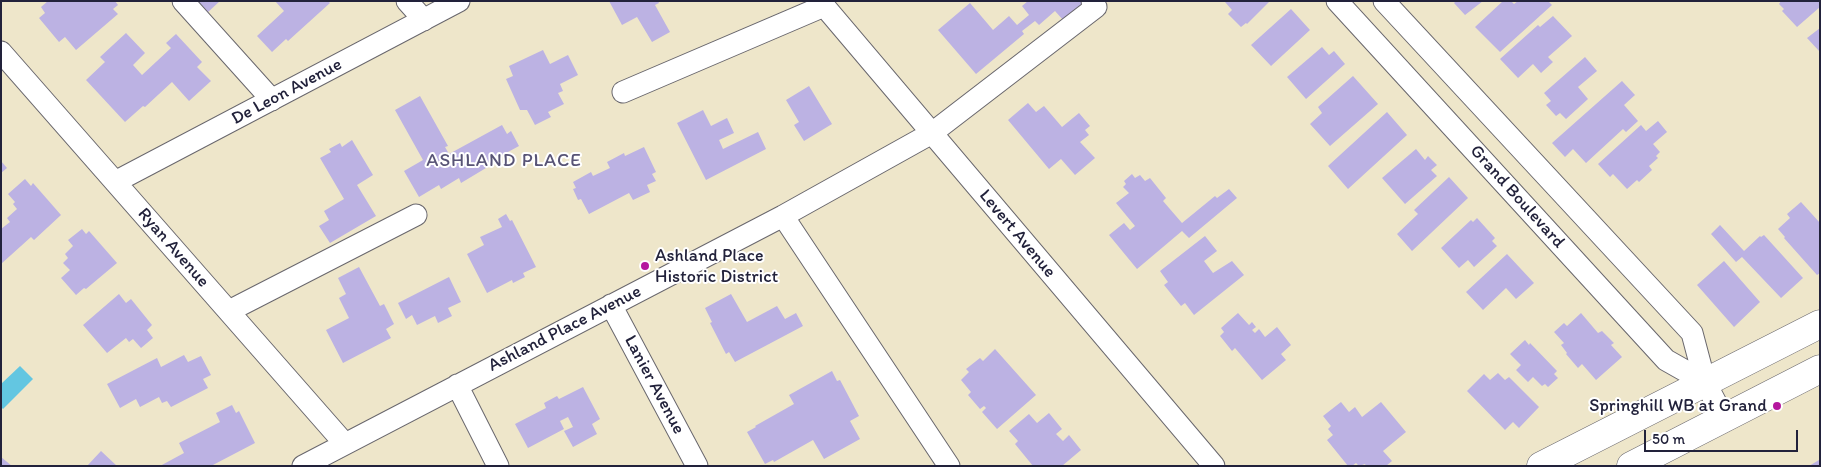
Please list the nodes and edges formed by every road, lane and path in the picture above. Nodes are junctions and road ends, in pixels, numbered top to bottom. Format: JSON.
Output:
{"nodes":[{"id":1,"x":183,"y":1,"type":"edge"},
{"id":2,"x":407,"y":1,"type":"edge"},
{"id":3,"x":459,"y":1,"type":"edge"},
{"id":4,"x":1092,"y":1,"type":"edge"},
{"id":5,"x":1337,"y":1,"type":"edge"},
{"id":6,"x":1384,"y":1,"type":"edge"},
{"id":7,"x":822,"y":4,"type":"edge"},
{"id":8,"x":424,"y":20,"type":"junction"},
{"id":9,"x":1,"y":52,"type":"edge"},
{"id":10,"x":622,"y":92,"type":"dead end"},
{"id":11,"x":272,"y":100,"type":"junction"},
{"id":12,"x":932,"y":133,"type":"junction"},
{"id":13,"x":115,"y":182,"type":"junction"},
{"id":14,"x":416,"y":215,"type":"dead end"},
{"id":15,"x":783,"y":216,"type":"junction"},
{"id":16,"x":611,"y":305,"type":"junction"},
{"id":17,"x":229,"y":311,"type":"junction"},
{"id":18,"x":1820,"y":324,"type":"edge"},
{"id":19,"x":1820,"y":369,"type":"edge"},
{"id":20,"x":1705,"y":382,"type":"junction"},
{"id":21,"x":457,"y":385,"type":"junction"},
{"id":22,"x":1724,"y":418,"type":"junction"},
{"id":23,"x":345,"y":444,"type":"junction"},
{"id":24,"x":303,"y":466,"type":"edge"},
{"id":25,"x":498,"y":466,"type":"edge"},
{"id":26,"x":697,"y":466,"type":"edge"},
{"id":27,"x":949,"y":466,"type":"edge"},
{"id":28,"x":1214,"y":466,"type":"edge"},
{"id":29,"x":1541,"y":466,"type":"edge"},
{"id":30,"x":1631,"y":466,"type":"edge"}],
"edges":[{"from":1,"to":11,"type":"street"},
{"from":2,"to":8,"type":"street"},
{"from":3,"to":8,"type":"street","name":"De Leon Avenue"},
{"from":4,"to":12,"type":"street","name":"Ashland Place Avenue"},
{"from":5,"to":20,"type":"street","name":"Grand Boulevard"},
{"from":6,"to":20,"type":"street","name":"Grand Boulevard"},
{"from":7,"to":10,"type":"street"},
{"from":7,"to":12,"type":"street","name":"Levert Avenue"},
{"from":8,"to":11,"type":"street","name":"De Leon Avenue"},
{"from":9,"to":13,"type":"street","name":"Ryan Avenue"},
{"from":11,"to":13,"type":"street","name":"De Leon Avenue"},
{"from":12,"to":15,"type":"street","name":"Ashland Place Avenue"},
{"from":12,"to":28,"type":"street","name":"Levert Avenue"},
{"from":13,"to":17,"type":"street","name":"Ryan Avenue"},
{"from":14,"to":17,"type":"street"},
{"from":15,"to":16,"type":"street","name":"Ashland Place Avenue"},
{"from":15,"to":27,"type":"street"},
{"from":16,"to":21,"type":"street","name":"Ashland Place Avenue"},
{"from":16,"to":26,"type":"street","name":"Lanier Avenue"},
{"from":17,"to":23,"type":"street","name":"Ryan Avenue"},
{"from":18,"to":20,"type":"main road"},
{"from":19,"to":22,"type":"main road"},
{"from":20,"to":22,"type":"street","name":"Grand Boulevard"},
{"from":20,"to":29,"type":"main road"},
{"from":21,"to":23,"type":"street","name":"Ashland Place Avenue"},
{"from":21,"to":25,"type":"street"},
{"from":22,"to":30,"type":"main road"},
{"from":23,"to":24,"type":"street","name":"Ashland Place Avenue"}]}
